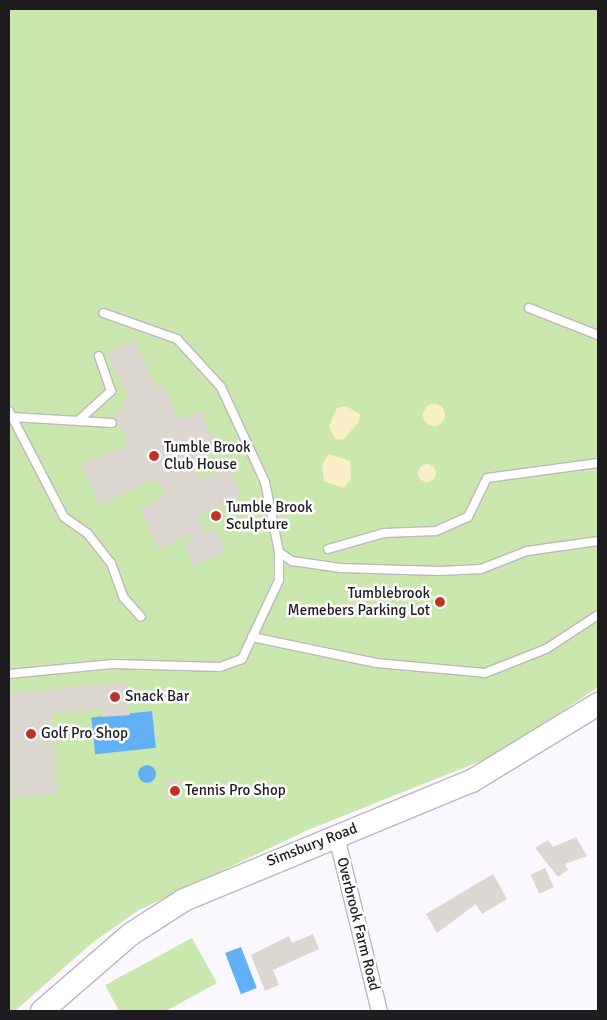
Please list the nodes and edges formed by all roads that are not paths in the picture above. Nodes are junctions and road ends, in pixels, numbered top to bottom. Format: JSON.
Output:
{"nodes":[{"id":1,"x":529,"y":308,"type":"dead end"},
{"id":2,"x":103,"y":313,"type":"dead end"},
{"id":3,"x":598,"y":335,"type":"edge"},
{"id":4,"x":99,"y":356,"type":"dead end"},
{"id":5,"x":11,"y":415,"type":"edge"},
{"id":6,"x":78,"y":421,"type":"junction"},
{"id":7,"x":112,"y":423,"type":"dead end"},
{"id":8,"x":598,"y":463,"type":"edge"},
{"id":9,"x":598,"y":541,"type":"edge"},
{"id":10,"x":328,"y":549,"type":"dead end"},
{"id":11,"x":279,"y":552,"type":"junction"},
{"id":12,"x":598,"y":616,"type":"edge"},
{"id":13,"x":141,"y":617,"type":"dead end"},
{"id":14,"x":252,"y":637,"type":"junction"},
{"id":15,"x":9,"y":674,"type":"edge"},
{"id":16,"x":598,"y":704,"type":"edge"},
{"id":17,"x":336,"y":836,"type":"junction"},
{"id":18,"x":42,"y":1011,"type":"edge"},
{"id":19,"x":379,"y":1011,"type":"edge"}],
"edges":[{"from":1,"to":3,"type":"lane"},
{"from":2,"to":11,"type":"lane"},
{"from":4,"to":6,"type":"lane"},
{"from":5,"to":6,"type":"lane"},
{"from":5,"to":13,"type":"lane"},
{"from":6,"to":7,"type":"lane"},
{"from":8,"to":10,"type":"lane"},
{"from":9,"to":11,"type":"lane"},
{"from":11,"to":14,"type":"lane"},
{"from":12,"to":14,"type":"lane"},
{"from":14,"to":15,"type":"lane"},
{"from":16,"to":17,"type":"main road","name":"Simsbury Road"},
{"from":17,"to":18,"type":"main road","name":"Simsbury Road"},
{"from":17,"to":19,"type":"street","name":"Overbrook Farm Road"}]}
